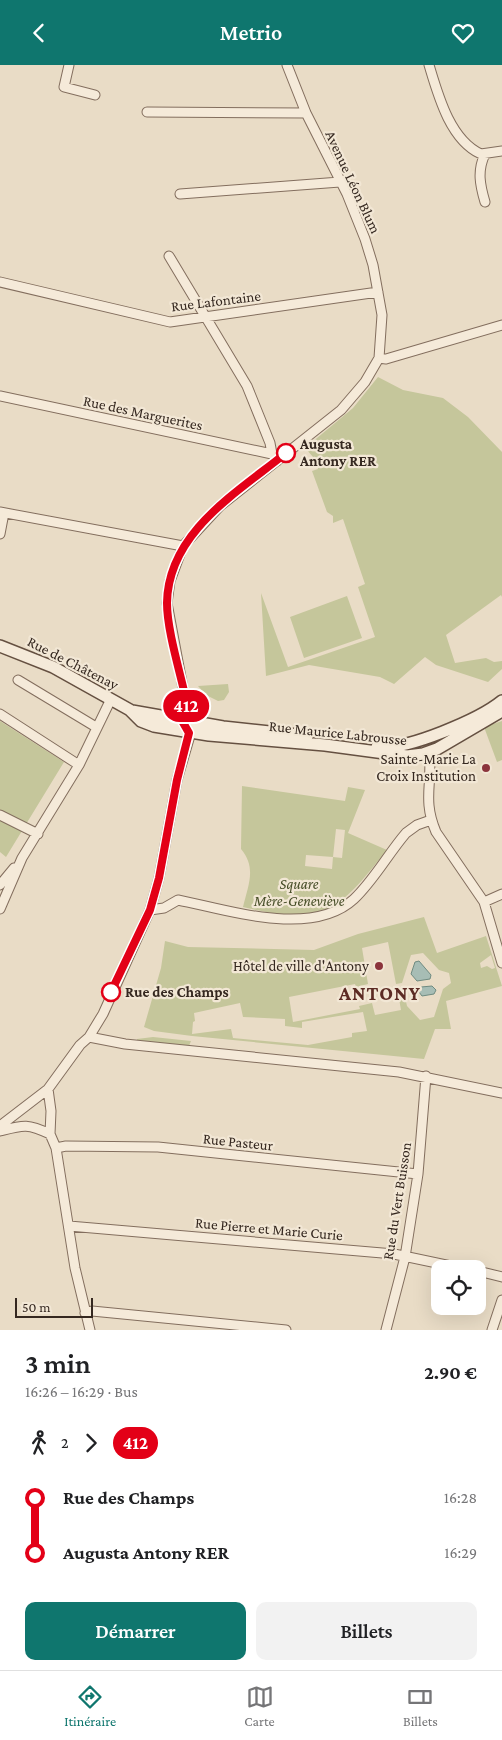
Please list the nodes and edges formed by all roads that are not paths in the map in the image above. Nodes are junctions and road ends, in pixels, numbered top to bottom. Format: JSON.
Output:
{"nodes":[{"id":1,"x":68,"y":65,"type":"edge"},
{"id":2,"x":287,"y":65,"type":"edge"},
{"id":3,"x":429,"y":65,"type":"edge"},
{"id":4,"x":95,"y":95,"type":"dead end"},
{"id":5,"x":147,"y":112,"type":"dead end"},
{"id":6,"x":306,"y":113,"type":"junction"},
{"id":7,"x":502,"y":151,"type":"edge"},
{"id":8,"x":485,"y":154,"type":"junction"},
{"id":9,"x":340,"y":182,"type":"junction"},
{"id":10,"x":180,"y":194,"type":"dead end"},
{"id":11,"x":485,"y":202,"type":"dead end"},
{"id":12,"x":170,"y":256,"type":"dead end"},
{"id":13,"x":0,"y":282,"type":"edge"},
{"id":14,"x":378,"y":292,"type":"junction"},
{"id":15,"x":206,"y":317,"type":"junction"},
{"id":16,"x":502,"y":325,"type":"edge"},
{"id":17,"x":379,"y":358,"type":"junction"},
{"id":18,"x":0,"y":396,"type":"edge"},
{"id":19,"x":275,"y":457,"type":"junction"},
{"id":20,"x":2,"y":512,"type":"edge"},
{"id":21,"x":0,"y":535,"type":"edge"},
{"id":22,"x":183,"y":546,"type":"junction"},
{"id":23,"x":0,"y":646,"type":"edge"},
{"id":24,"x":18,"y":680,"type":"dead end"},
{"id":25,"x":111,"y":699,"type":"junction"},
{"id":26,"x":502,"y":701,"type":"edge"},
{"id":27,"x":187,"y":704,"type":"junction"},
{"id":28,"x":130,"y":711,"type":"junction"},
{"id":29,"x":502,"y":711,"type":"edge"},
{"id":30,"x":0,"y":714,"type":"edge"},
{"id":31,"x":181,"y":719,"type":"junction"},
{"id":32,"x":96,"y":727,"type":"junction"},
{"id":33,"x":192,"y":727,"type":"junction"},
{"id":34,"x":434,"y":736,"type":"junction"},
{"id":35,"x":429,"y":752,"type":"junction"},
{"id":36,"x":79,"y":765,"type":"junction"},
{"id":37,"x":0,"y":815,"type":"edge"},
{"id":38,"x":431,"y":820,"type":"junction"},
{"id":39,"x":38,"y":834,"type":"junction"},
{"id":40,"x":22,"y":858,"type":"junction"},
{"id":41,"x":0,"y":885,"type":"edge"},
{"id":42,"x":502,"y":893,"type":"edge"},
{"id":43,"x":484,"y":902,"type":"junction"},
{"id":44,"x":0,"y":909,"type":"edge"},
{"id":45,"x":150,"y":910,"type":"junction"},
{"id":46,"x":502,"y":963,"type":"edge"},
{"id":47,"x":90,"y":1037,"type":"junction"},
{"id":48,"x":426,"y":1075,"type":"junction"},
{"id":49,"x":48,"y":1089,"type":"junction"},
{"id":50,"x":502,"y":1093,"type":"edge"},
{"id":51,"x":36,"y":1099,"type":"junction"},
{"id":52,"x":50,"y":1104,"type":"junction"},
{"id":53,"x":25,"y":1108,"type":"junction"},
{"id":54,"x":50,"y":1118,"type":"junction"},
{"id":55,"x":0,"y":1126,"type":"edge"},
{"id":56,"x":32,"y":1127,"type":"junction"},
{"id":57,"x":0,"y":1131,"type":"edge"},
{"id":58,"x":50,"y":1134,"type":"junction"},
{"id":59,"x":56,"y":1148,"type":"junction"},
{"id":60,"x":418,"y":1174,"type":"junction"},
{"id":61,"x":69,"y":1226,"type":"junction"},
{"id":62,"x":405,"y":1257,"type":"junction"},
{"id":63,"x":431,"y":1262,"type":"edge"},
{"id":64,"x":486,"y":1273,"type":"edge"},
{"id":65,"x":502,"y":1277,"type":"edge"},
{"id":66,"x":502,"y":1301,"type":"edge"},
{"id":67,"x":85,"y":1313,"type":"junction"},
{"id":68,"x":90,"y":1330,"type":"edge"},
{"id":69,"x":286,"y":1330,"type":"edge"},
{"id":70,"x":386,"y":1330,"type":"edge"},
{"id":71,"x":492,"y":1330,"type":"edge"}],
"edges":[{"from":1,"to":4,"type":"street"},
{"from":2,"to":6,"type":"street","name":"Avenue Léon Blum"},
{"from":3,"to":8,"type":"street"},
{"from":5,"to":6,"type":"street"},
{"from":6,"to":9,"type":"street","name":"Avenue Léon Blum"},
{"from":7,"to":8,"type":"street"},
{"from":8,"to":11,"type":"street"},
{"from":9,"to":10,"type":"street"},
{"from":9,"to":14,"type":"street","name":"Avenue Léon Blum"},
{"from":12,"to":15,"type":"street"},
{"from":13,"to":15,"type":"street","name":"Rue Lafontaine"},
{"from":14,"to":15,"type":"street","name":"Rue Lafontaine"},
{"from":14,"to":17,"type":"street","name":"Avenue Léon Blum"},
{"from":15,"to":19,"type":"street"},
{"from":16,"to":17,"type":"street"},
{"from":17,"to":19,"type":"street","name":"Avenue Léon Blum"},
{"from":18,"to":19,"type":"street","name":"Rue des Marguerites"},
{"from":19,"to":22,"type":"street","name":"Avenue Léon Blum"},
{"from":20,"to":21,"type":"street"},
{"from":20,"to":22,"type":"street"},
{"from":22,"to":27,"type":"street","name":"Avenue Léon Blum"},
{"from":23,"to":25,"type":"main road","name":"Rue de Châtenay"},
{"from":24,"to":32,"type":"street"},
{"from":25,"to":28,"type":"main road","name":"Rue de Châtenay"},
{"from":25,"to":32,"type":"street"},
{"from":26,"to":34,"type":"main road","name":"Rue Maurice Labrousse"},
{"from":27,"to":31,"type":"street"},
{"from":27,"to":33,"type":"street","name":"Avenue Léon Blum"},
{"from":28,"to":31,"type":"main road","name":"Rue de Châtenay"},
{"from":28,"to":33,"type":"main road","name":"Rue de Châtenay"},
{"from":29,"to":35,"type":"main road","name":"Rue Maurice Labrousse"},
{"from":30,"to":36,"type":"street"},
{"from":31,"to":33,"type":"main road","name":"Rue de Châtenay"},
{"from":32,"to":36,"type":"street"},
{"from":33,"to":34,"type":"main road","name":"Rue Maurice Labrousse"},
{"from":33,"to":35,"type":"main road","name":"Rue Maurice Labrousse"},
{"from":33,"to":45,"type":"street"},
{"from":34,"to":35,"type":"main road"},
{"from":35,"to":38,"type":"street"},
{"from":36,"to":39,"type":"street"},
{"from":37,"to":39,"type":"street"},
{"from":38,"to":43,"type":"street"},
{"from":38,"to":45,"type":"street"},
{"from":39,"to":40,"type":"street"},
{"from":40,"to":41,"type":"street"},
{"from":40,"to":44,"type":"street"},
{"from":42,"to":43,"type":"street"},
{"from":43,"to":46,"type":"street"},
{"from":45,"to":47,"type":"street"},
{"from":47,"to":48,"type":"street"},
{"from":47,"to":49,"type":"street"},
{"from":48,"to":50,"type":"street"},
{"from":48,"to":60,"type":"street","name":"Rue du Vert Buisson"},
{"from":49,"to":51,"type":"street"},
{"from":49,"to":52,"type":"street"},
{"from":51,"to":52,"type":"street"},
{"from":51,"to":53,"type":"street"},
{"from":52,"to":54,"type":"street"},
{"from":53,"to":55,"type":"street"},
{"from":53,"to":56,"type":"street"},
{"from":54,"to":56,"type":"street"},
{"from":54,"to":58,"type":"street"},
{"from":56,"to":57,"type":"street"},
{"from":56,"to":58,"type":"street"},
{"from":58,"to":59,"type":"street"},
{"from":59,"to":60,"type":"street","name":"Rue Pasteur"},
{"from":59,"to":61,"type":"street"},
{"from":60,"to":62,"type":"street","name":"Rue du Vert Buisson"},
{"from":61,"to":62,"type":"street","name":"Rue Pierre et Marie Curie"},
{"from":61,"to":67,"type":"street"},
{"from":62,"to":63,"type":"street","name":"Rue Pierre et Marie Curie"},
{"from":62,"to":70,"type":"street","name":"Rue du Vert Buisson"},
{"from":64,"to":65,"type":"street"},
{"from":66,"to":71,"type":"street"},
{"from":67,"to":68,"type":"street"},
{"from":67,"to":69,"type":"street"}]}
